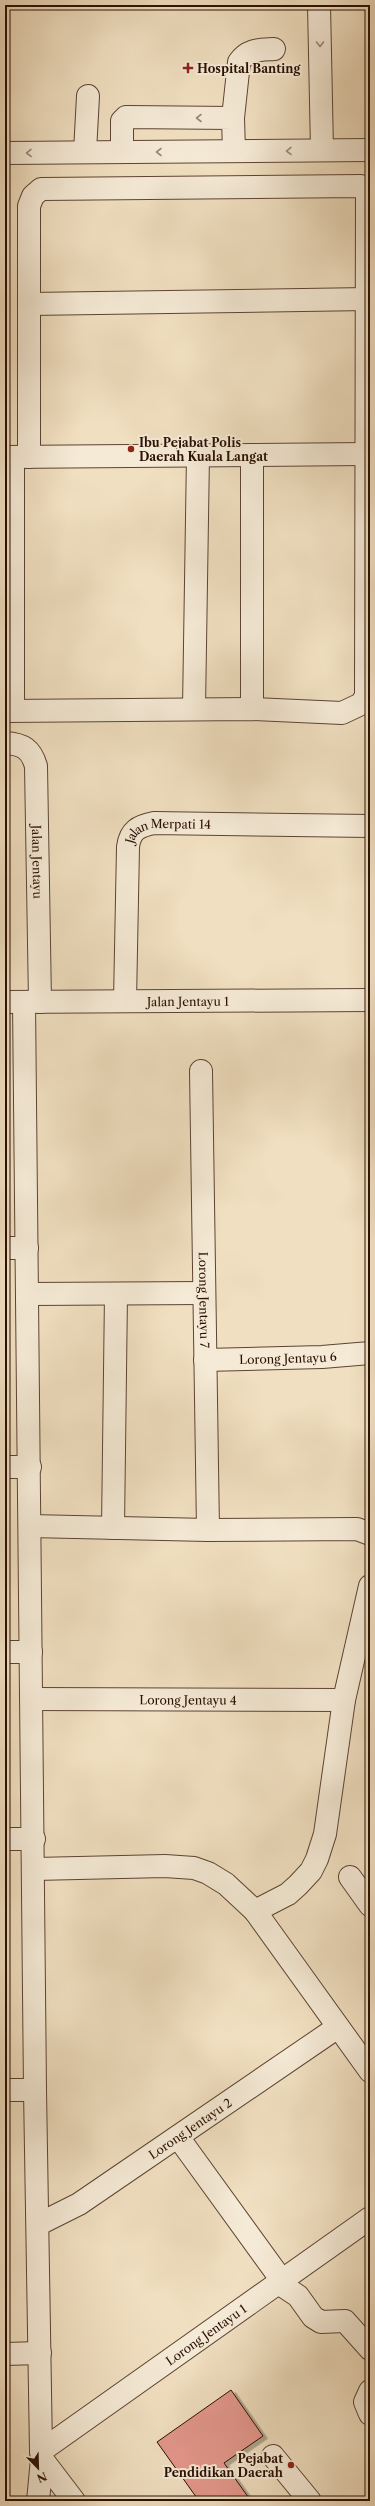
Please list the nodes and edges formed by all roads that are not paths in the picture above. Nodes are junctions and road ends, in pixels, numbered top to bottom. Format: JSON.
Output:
{"nodes":[{"id":1,"x":319,"y":5,"type":"edge"},
{"id":2,"x":274,"y":49,"type":"dead end"},
{"id":3,"x":88,"y":96,"type":"dead end"},
{"id":4,"x":233,"y":118,"type":"junction"},
{"id":5,"x":322,"y":150,"type":"junction"},
{"id":6,"x":370,"y":150,"type":"edge"},
{"id":7,"x":234,"y":151,"type":"junction"},
{"id":8,"x":85,"y":152,"type":"junction"},
{"id":9,"x":122,"y":152,"type":"junction"},
{"id":10,"x":5,"y":153,"type":"edge"},
{"id":11,"x":368,"y":299,"type":"junction"},
{"id":12,"x":29,"y":304,"type":"junction"},
{"id":13,"x":367,"y":454,"type":"junction"},
{"id":14,"x":252,"y":455,"type":"junction"},
{"id":15,"x":198,"y":456,"type":"junction"},
{"id":16,"x":16,"y":457,"type":"edge"},
{"id":17,"x":9,"y":495,"type":"edge"},
{"id":18,"x":9,"y":686,"type":"edge"},
{"id":19,"x":194,"y":709,"type":"junction"},
{"id":20,"x":252,"y":709,"type":"junction"},
{"id":21,"x":9,"y":711,"type":"edge"},
{"id":22,"x":5,"y":743,"type":"edge"},
{"id":23,"x":370,"y":826,"type":"edge"},
{"id":24,"x":370,"y":1000,"type":"edge"},
{"id":25,"x":125,"y":1001,"type":"junction"},
{"id":26,"x":23,"y":1002,"type":"edge"},
{"id":27,"x":201,"y":1071,"type":"dead end"},
{"id":28,"x":5,"y":1248,"type":"edge"},
{"id":29,"x":27,"y":1248,"type":"junction"},
{"id":30,"x":204,"y":1293,"type":"junction"},
{"id":31,"x":28,"y":1294,"type":"junction"},
{"id":32,"x":116,"y":1294,"type":"junction"},
{"id":33,"x":370,"y":1353,"type":"edge"},
{"id":34,"x":205,"y":1360,"type":"junction"},
{"id":35,"x":5,"y":1467,"type":"edge"},
{"id":36,"x":30,"y":1467,"type":"junction"},
{"id":37,"x":30,"y":1526,"type":"junction"},
{"id":38,"x":113,"y":1528,"type":"junction"},
{"id":39,"x":208,"y":1530,"type":"junction"},
{"id":40,"x":370,"y":1534,"type":"edge"},
{"id":41,"x":370,"y":1586,"type":"edge"},
{"id":42,"x":5,"y":1652,"type":"edge"},
{"id":43,"x":32,"y":1652,"type":"junction"},
{"id":44,"x":32,"y":1699,"type":"junction"},
{"id":45,"x":344,"y":1700,"type":"junction"},
{"id":46,"x":5,"y":1839,"type":"edge"},
{"id":47,"x":34,"y":1839,"type":"junction"},
{"id":48,"x":35,"y":1869,"type":"junction"},
{"id":49,"x":350,"y":1876,"type":"dead end"},
{"id":50,"x":370,"y":1905,"type":"edge"},
{"id":51,"x":255,"y":1911,"type":"junction"},
{"id":52,"x":338,"y":2027,"type":"junction"},
{"id":53,"x":370,"y":2071,"type":"edge"},
{"id":54,"x":5,"y":2090,"type":"edge"},
{"id":55,"x":35,"y":2090,"type":"junction"},
{"id":56,"x":178,"y":2137,"type":"junction"},
{"id":57,"x":370,"y":2218,"type":"edge"},
{"id":58,"x":39,"y":2224,"type":"junction"},
{"id":59,"x":282,"y":2283,"type":"junction"},
{"id":60,"x":370,"y":2349,"type":"edge"},
{"id":61,"x":5,"y":2354,"type":"edge"},
{"id":62,"x":40,"y":2354,"type":"junction"},
{"id":63,"x":370,"y":2390,"type":"edge"},
{"id":64,"x":370,"y":2414,"type":"edge"},
{"id":65,"x":42,"y":2455,"type":"junction"},
{"id":66,"x":273,"y":2456,"type":"dead end"},
{"id":67,"x":38,"y":2501,"type":"edge"},
{"id":68,"x":74,"y":2501,"type":"edge"},
{"id":69,"x":310,"y":2501,"type":"edge"}],
"edges":[{"from":1,"to":5,"type":"street","one_way":true},
{"from":2,"to":4,"type":"street"},
{"from":3,"to":8,"type":"street"},
{"from":4,"to":7,"type":"street"},
{"from":4,"to":9,"type":"street","one_way":true},
{"from":5,"to":6,"type":"street"},
{"from":5,"to":7,"type":"street","one_way":true},
{"from":7,"to":9,"type":"street","one_way":true},
{"from":8,"to":9,"type":"street"},
{"from":8,"to":10,"type":"street","one_way":true},
{"from":11,"to":12,"type":"street"},
{"from":11,"to":12,"type":"street"},
{"from":11,"to":13,"type":"street"},
{"from":12,"to":16,"type":"street"},
{"from":13,"to":14,"type":"street"},
{"from":13,"to":20,"type":"street"},
{"from":14,"to":15,"type":"street"},
{"from":14,"to":20,"type":"street"},
{"from":15,"to":16,"type":"street"},
{"from":15,"to":19,"type":"street"},
{"from":16,"to":17,"type":"street"},
{"from":17,"to":18,"type":"street"},
{"from":18,"to":21,"type":"street"},
{"from":19,"to":20,"type":"street"},
{"from":19,"to":21,"type":"street"},
{"from":22,"to":26,"type":"street","name":"Jalan Jentayu"},
{"from":23,"to":25,"type":"street","name":"Jalan Merpati 14"},
{"from":24,"to":25,"type":"street","name":"Jalan Jentayu 1"},
{"from":25,"to":26,"type":"street","name":"Jalan Jentayu 1"},
{"from":26,"to":29,"type":"street","name":"Jalan Jentayu"},
{"from":27,"to":30,"type":"street","name":"Lorong Jentayu 7"},
{"from":28,"to":29,"type":"street"},
{"from":29,"to":31,"type":"street","name":"Jalan Jentayu"},
{"from":30,"to":32,"type":"street"},
{"from":30,"to":34,"type":"street","name":"Lorong Jentayu 7"},
{"from":31,"to":32,"type":"street"},
{"from":31,"to":36,"type":"street","name":"Jalan Jentayu"},
{"from":32,"to":38,"type":"street"},
{"from":33,"to":34,"type":"street","name":"Lorong Jentayu 6"},
{"from":34,"to":39,"type":"street","name":"Lorong Jentayu 7"},
{"from":35,"to":36,"type":"street"},
{"from":36,"to":37,"type":"street","name":"Jalan Jentayu"},
{"from":37,"to":38,"type":"street"},
{"from":37,"to":43,"type":"street","name":"Jalan Jentayu"},
{"from":38,"to":39,"type":"street"},
{"from":39,"to":40,"type":"street"},
{"from":41,"to":45,"type":"street"},
{"from":42,"to":43,"type":"street"},
{"from":43,"to":44,"type":"street","name":"Jalan Jentayu"},
{"from":44,"to":45,"type":"street","name":"Lorong Jentayu 4"},
{"from":44,"to":47,"type":"street","name":"Jalan Jentayu"},
{"from":45,"to":51,"type":"street"},
{"from":46,"to":47,"type":"street"},
{"from":47,"to":48,"type":"street","name":"Jalan Jentayu"},
{"from":48,"to":51,"type":"street"},
{"from":48,"to":55,"type":"street","name":"Jalan Jentayu"},
{"from":49,"to":50,"type":"street"},
{"from":51,"to":52,"type":"street"},
{"from":52,"to":53,"type":"street"},
{"from":52,"to":56,"type":"street","name":"Lorong Jentayu 2"},
{"from":54,"to":55,"type":"street"},
{"from":55,"to":58,"type":"street","name":"Jalan Jentayu"},
{"from":56,"to":58,"type":"street","name":"Lorong Jentayu 2"},
{"from":56,"to":59,"type":"street"},
{"from":57,"to":59,"type":"street","name":"Lorong Jentayu 1"},
{"from":58,"to":62,"type":"street","name":"Jalan Jentayu"},
{"from":59,"to":60,"type":"street"},
{"from":59,"to":65,"type":"street","name":"Lorong Jentayu 1"},
{"from":61,"to":62,"type":"street"},
{"from":62,"to":65,"type":"street","name":"Jalan Jentayu"},
{"from":63,"to":64,"type":"street"},
{"from":65,"to":67,"type":"street","name":"Jalan Jentayu"},
{"from":65,"to":68,"type":"street"},
{"from":66,"to":69,"type":"street"}]}
